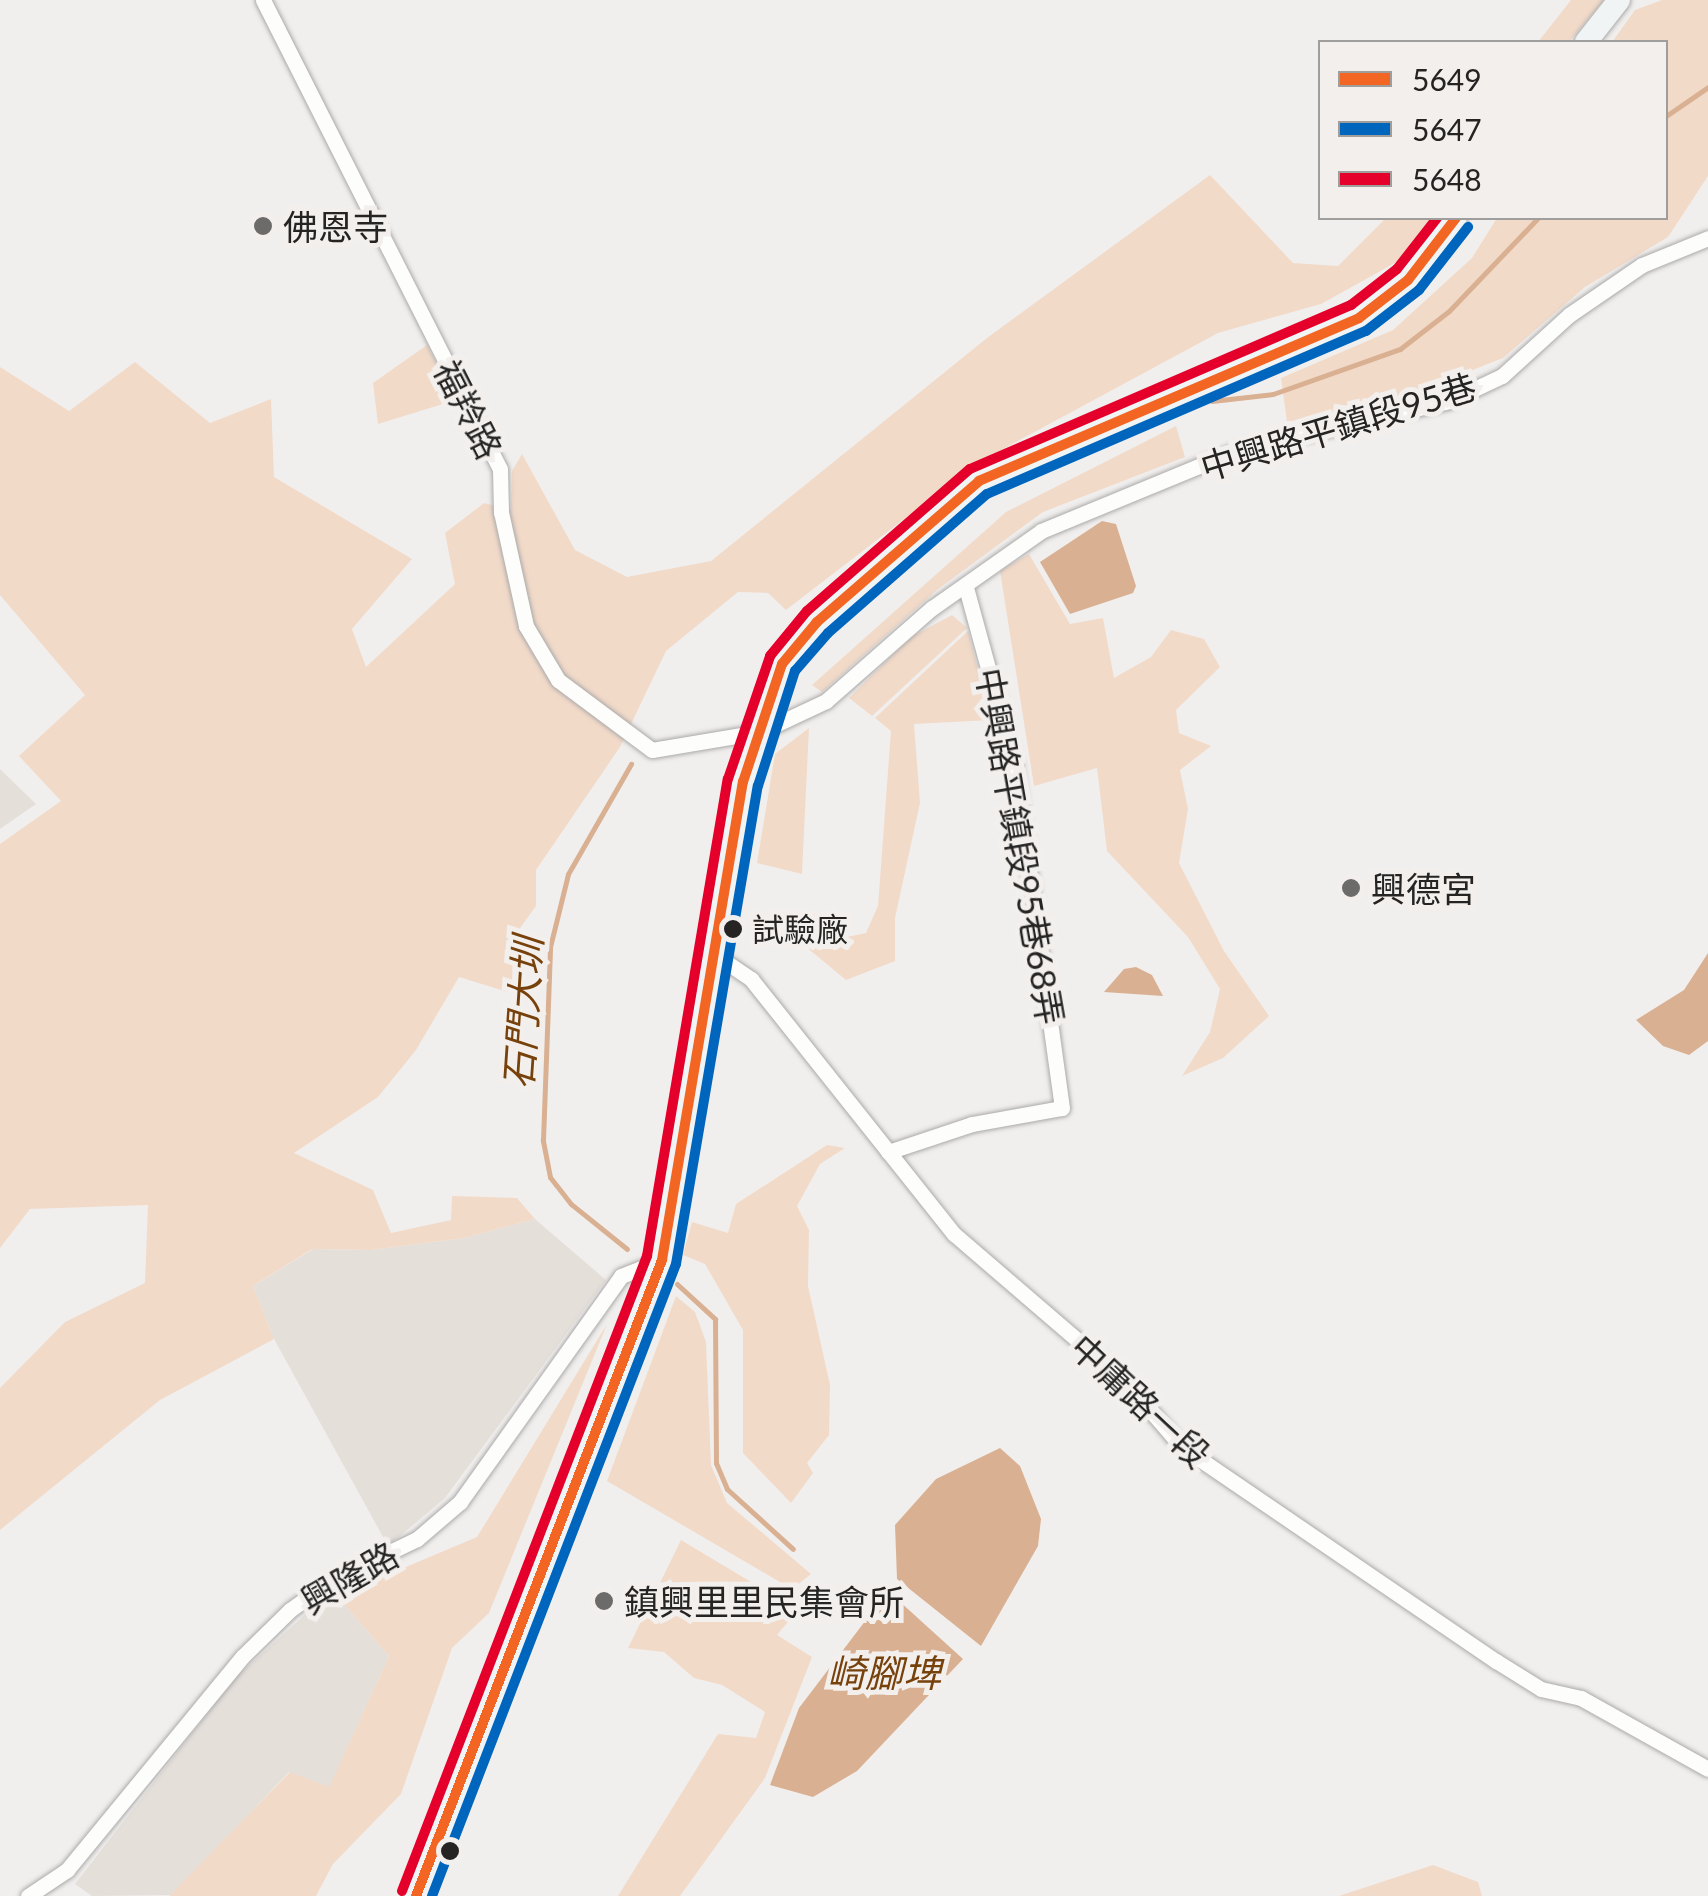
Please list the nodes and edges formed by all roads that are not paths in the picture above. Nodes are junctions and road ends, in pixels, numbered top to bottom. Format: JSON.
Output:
{"nodes":[{"id":1,"x":263,"y":0,"type":"edge"},
{"id":2,"x":1619,"y":0,"type":"edge"},
{"id":3,"x":1588,"y":40,"type":"edge"},
{"id":4,"x":1454,"y":220,"type":"edge"},
{"id":5,"x":1708,"y":238,"type":"edge"},
{"id":6,"x":966,"y":587,"type":"junction"},
{"id":7,"x":760,"y":732,"type":"junction"},
{"id":8,"x":714,"y":954,"type":"junction"},
{"id":9,"x":888,"y":1152,"type":"junction"},
{"id":10,"x":662,"y":1260,"type":"junction"},
{"id":11,"x":1708,"y":1769,"type":"edge"},
{"id":12,"x":28,"y":1896,"type":"edge"},
{"id":13,"x":416,"y":1896,"type":"edge"}],
"edges":[{"from":1,"to":7,"type":"street","name":"福羚路"},
{"from":2,"to":3,"type":"street"},
{"from":4,"to":7,"type":"street"},
{"from":5,"to":6,"type":"street","name":"中興路平鎮段95巷"},
{"from":6,"to":7,"type":"street","name":"中興路平鎮段95巷"},
{"from":6,"to":9,"type":"street","name":"中興路平鎮段95巷68弄"},
{"from":7,"to":8,"type":"street"},
{"from":8,"to":9,"type":"street","name":"中庸路一段"},
{"from":8,"to":10,"type":"street"},
{"from":9,"to":11,"type":"street","name":"中庸路一段"},
{"from":10,"to":12,"type":"street","name":"興隆路"},
{"from":10,"to":13,"type":"street"}]}
